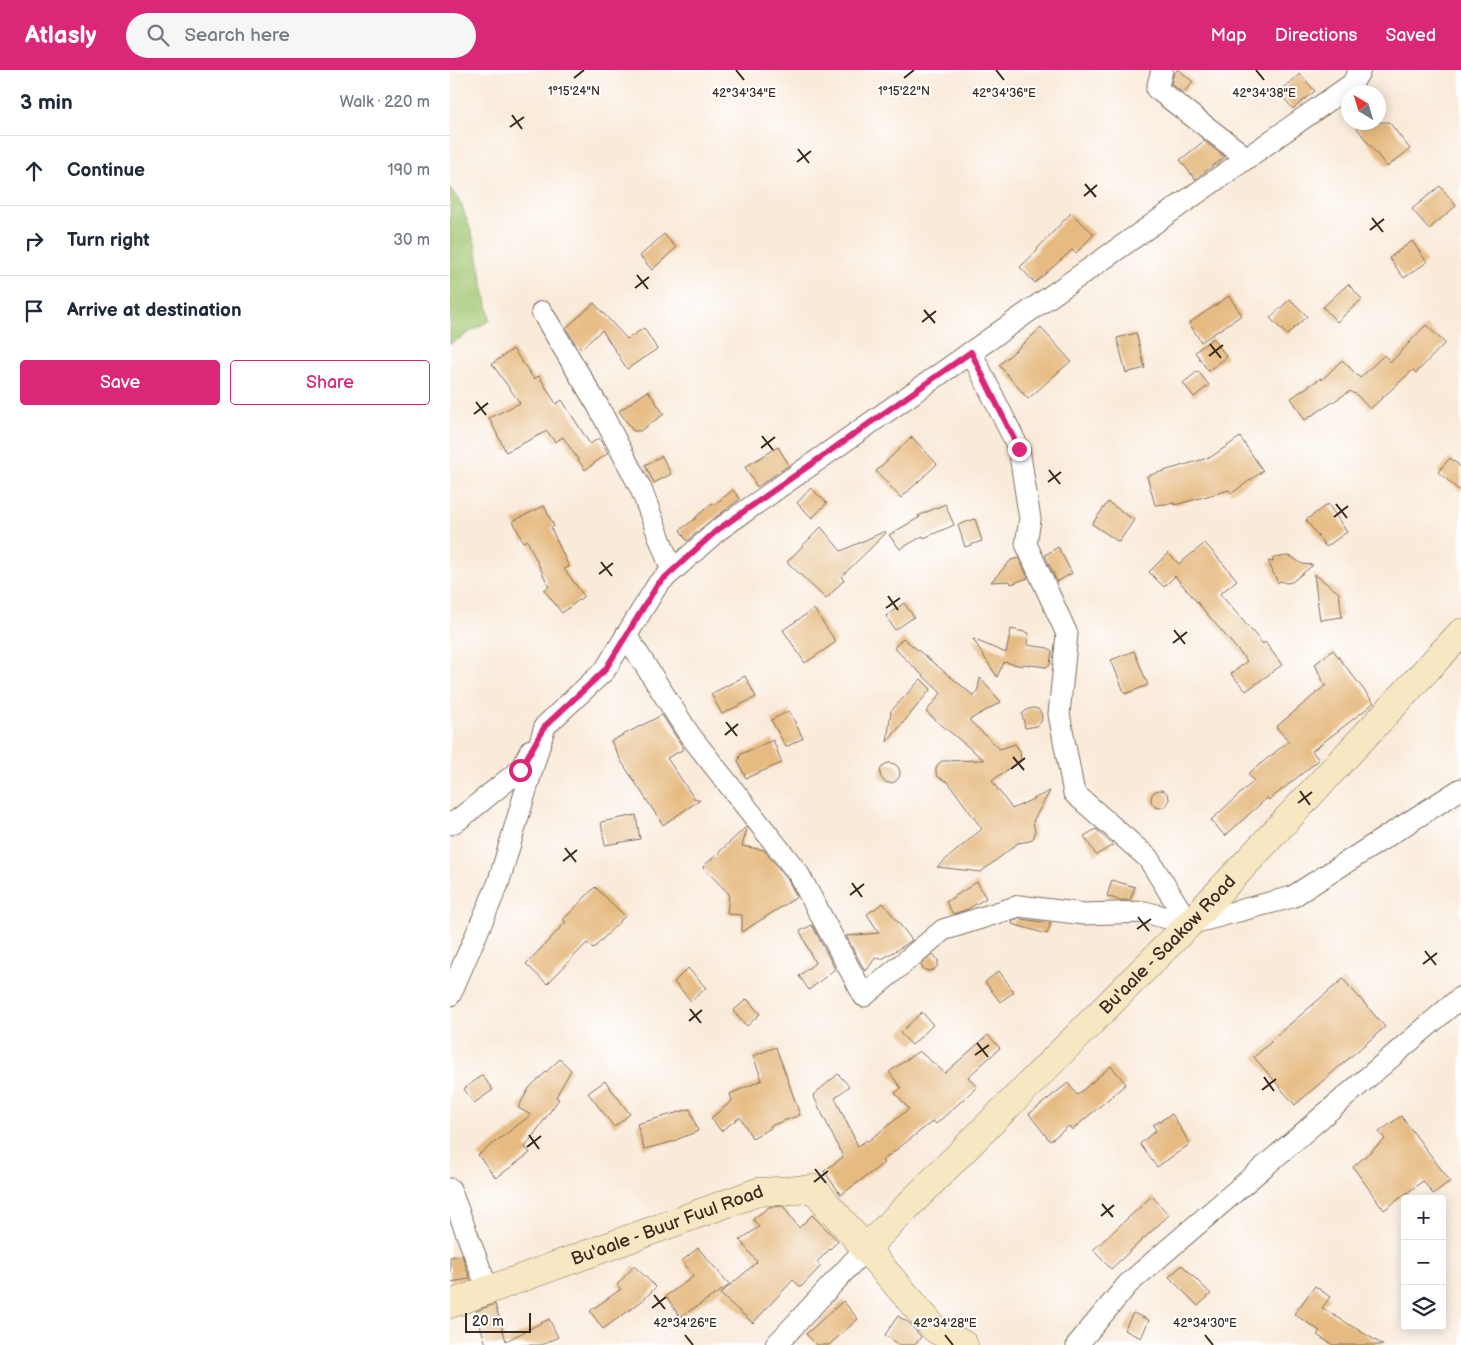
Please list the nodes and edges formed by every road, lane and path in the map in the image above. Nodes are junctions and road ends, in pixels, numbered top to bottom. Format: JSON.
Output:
{"nodes":[{"id":1,"x":1162,"y":70,"type":"edge"},
{"id":2,"x":1360,"y":70,"type":"edge"},
{"id":3,"x":1246,"y":158,"type":"junction"},
{"id":4,"x":542,"y":312,"type":"dead end"},
{"id":5,"x":971,"y":352,"type":"junction"},
{"id":6,"x":672,"y":571,"type":"junction"},
{"id":7,"x":1461,"y":633,"type":"edge"},
{"id":8,"x":626,"y":635,"type":"junction"},
{"id":9,"x":545,"y":726,"type":"junction"},
{"id":10,"x":1461,"y":789,"type":"edge"},
{"id":11,"x":450,"y":824,"type":"edge"},
{"id":12,"x":1189,"y":924,"type":"junction"},
{"id":13,"x":450,"y":995,"type":"edge"},
{"id":14,"x":1461,"y":997,"type":"edge"},
{"id":15,"x":450,"y":1189,"type":"edge"},
{"id":16,"x":865,"y":1249,"type":"junction"},
{"id":17,"x":488,"y":1290,"type":"junction"},
{"id":18,"x":450,"y":1304,"type":"edge"},
{"id":19,"x":935,"y":1337,"type":"edge"},
{"id":20,"x":776,"y":1345,"type":"edge"},
{"id":21,"x":964,"y":1345,"type":"edge"},
{"id":22,"x":1077,"y":1345,"type":"edge"}],
"edges":[{"from":1,"to":3,"type":"street"},
{"from":2,"to":3,"type":"street"},
{"from":3,"to":5,"type":"street"},
{"from":4,"to":6,"type":"street"},
{"from":5,"to":6,"type":"street"},
{"from":5,"to":12,"type":"street"},
{"from":6,"to":8,"type":"street"},
{"from":7,"to":12,"type":"main road","name":"Bu'aale - Saakow Road"},
{"from":8,"to":9,"type":"street"},
{"from":8,"to":12,"type":"street"},
{"from":9,"to":11,"type":"street"},
{"from":9,"to":13,"type":"street"},
{"from":10,"to":12,"type":"street"},
{"from":12,"to":16,"type":"main road","name":"Bu'aale - Saakow Road"},
{"from":14,"to":22,"type":"street"},
{"from":15,"to":17,"type":"street"},
{"from":16,"to":17,"type":"main road","name":"Bu'aale - Buur Fuul Road"},
{"from":16,"to":19,"type":"main road"},
{"from":16,"to":20,"type":"street"},
{"from":17,"to":18,"type":"main road","name":"Bu'aale - Buur Fuul Road"},
{"from":19,"to":21,"type":"main road"}]}
